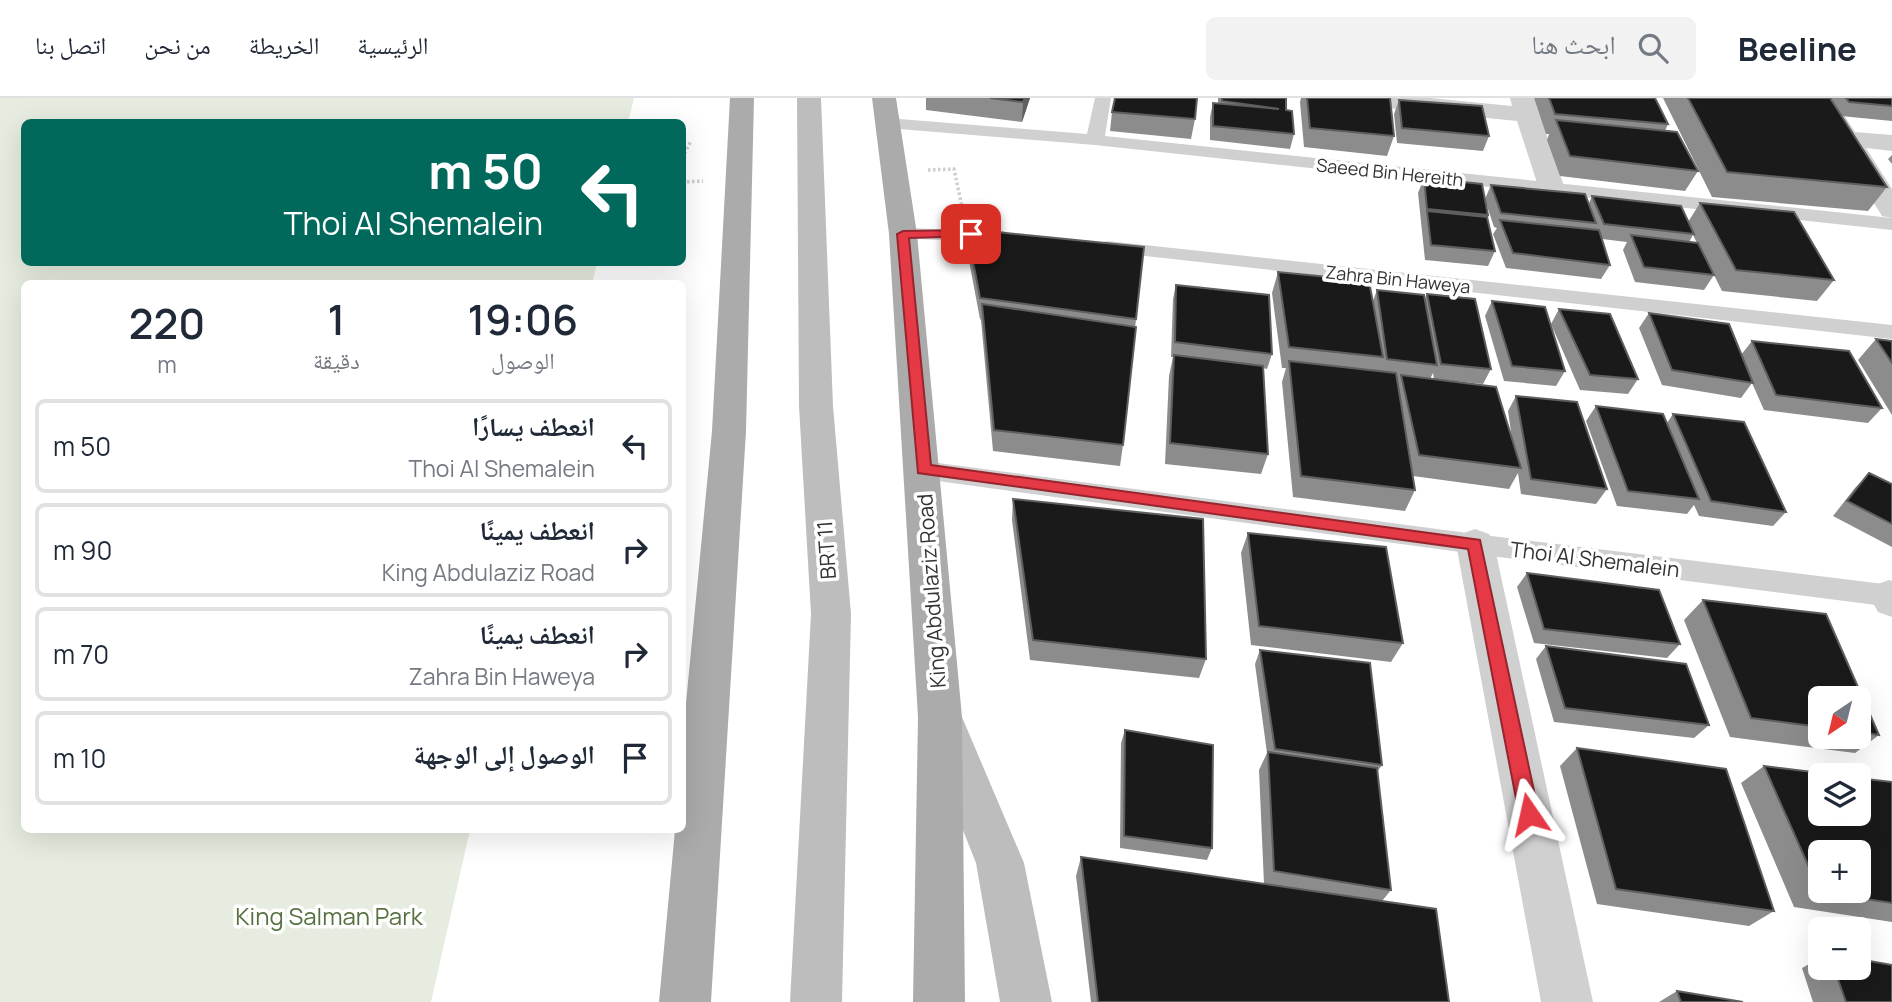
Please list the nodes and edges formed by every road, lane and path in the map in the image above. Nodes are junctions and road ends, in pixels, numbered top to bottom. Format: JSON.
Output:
{"nodes":[{"id":1,"x":743,"y":98,"type":"edge"},
{"id":2,"x":809,"y":98,"type":"edge"},
{"id":3,"x":1103,"y":98,"type":"edge"},
{"id":4,"x":1356,"y":98,"type":"edge"},
{"id":5,"x":1821,"y":98,"type":"edge"},
{"id":6,"x":1525,"y":107,"type":"edge"},
{"id":7,"x":886,"y":110,"type":"edge"},
{"id":8,"x":1847,"y":139,"type":"junction"},
{"id":9,"x":1095,"y":140,"type":"junction"},
{"id":10,"x":691,"y":141,"type":"dead end"},
{"id":11,"x":1892,"y":143,"type":"edge"},
{"id":12,"x":686,"y":150,"type":"edge"},
{"id":13,"x":954,"y":169,"type":"dead end"},
{"id":14,"x":1551,"y":189,"type":"junction"},
{"id":15,"x":1892,"y":210,"type":"edge"},
{"id":16,"x":964,"y":218,"type":"dead end"},
{"id":17,"x":1892,"y":225,"type":"edge"},
{"id":18,"x":903,"y":234,"type":"junction"},
{"id":19,"x":1022,"y":239,"type":"edge"},
{"id":20,"x":1088,"y":245,"type":"edge"},
{"id":21,"x":1892,"y":332,"type":"edge"},
{"id":22,"x":923,"y":470,"type":"junction"},
{"id":23,"x":1475,"y":544,"type":"junction"},
{"id":24,"x":1891,"y":598,"type":"edge"},
{"id":25,"x":940,"y":717,"type":"junction"},
{"id":26,"x":685,"y":1002,"type":"edge"},
{"id":27,"x":816,"y":1002,"type":"edge"},
{"id":28,"x":939,"y":1002,"type":"edge"},
{"id":29,"x":1026,"y":1002,"type":"edge"},
{"id":30,"x":1567,"y":1002,"type":"edge"}],
"edges":[{"from":1,"to":26,"type":"main road"},
{"from":2,"to":27,"type":"main road","name":"BRT 11"},
{"from":3,"to":9,"type":"lane"},
{"from":4,"to":6,"type":"street"},
{"from":5,"to":8,"type":"street"},
{"from":6,"to":14,"type":"street"},
{"from":7,"to":9,"type":"lane","name":"Saeed Bin Hereith"},
{"from":7,"to":18,"type":"main road","name":"King Abdulaziz Road"},
{"from":8,"to":11,"type":"street"},
{"from":8,"to":15,"type":"street"},
{"from":9,"to":14,"type":"lane","name":"Saeed Bin Hereith"},
{"from":10,"to":12,"type":"path"},
{"from":13,"to":16,"type":"path"},
{"from":14,"to":17,"type":"lane","name":"Saeed Bin Hereith"},
{"from":18,"to":19,"type":"lane"},
{"from":18,"to":22,"type":"main road","name":"King Abdulaziz Road"},
{"from":20,"to":21,"type":"lane","name":"Zahra Bin Haweya"},
{"from":22,"to":23,"type":"lane","name":"Thoi Al Shemalein"},
{"from":22,"to":25,"type":"main road","name":"King Abdulaziz Road"},
{"from":23,"to":24,"type":"lane","name":"Thoi Al Shemalein"},
{"from":23,"to":30,"type":"street"},
{"from":25,"to":28,"type":"main road","name":"King Abdulaziz Road"},
{"from":25,"to":29,"type":"main road"}]}
